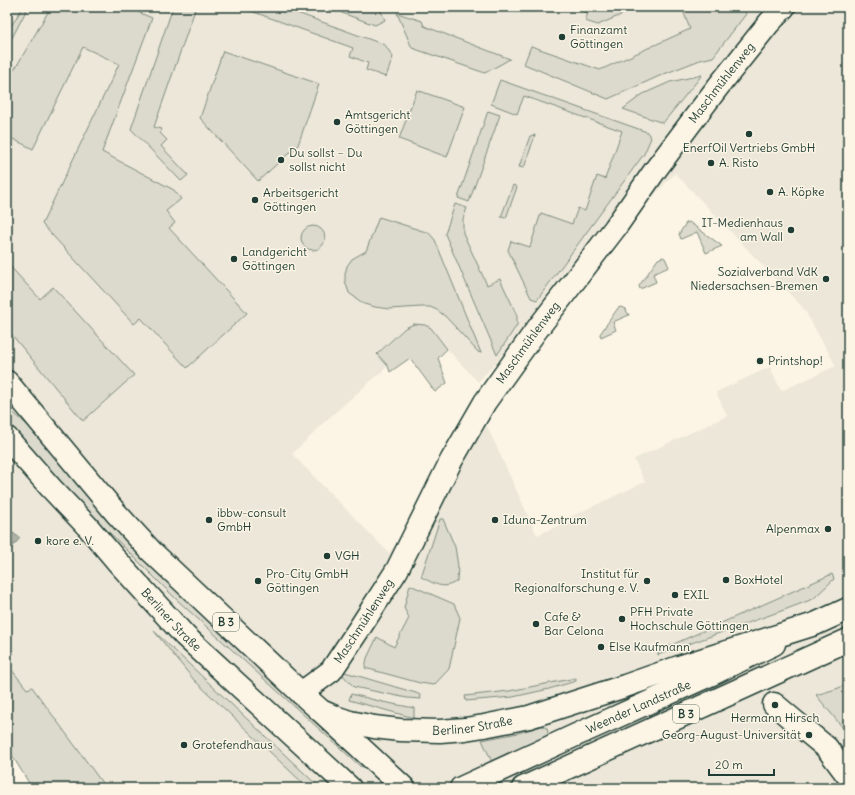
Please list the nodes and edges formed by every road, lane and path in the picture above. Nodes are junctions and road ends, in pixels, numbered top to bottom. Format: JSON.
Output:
{"nodes":[{"id":1,"x":784,"y":7,"type":"edge"},
{"id":2,"x":7,"y":382,"type":"edge"},
{"id":3,"x":7,"y":438,"type":"edge"},
{"id":4,"x":848,"y":609,"type":"edge"},
{"id":5,"x":815,"y":624,"type":"junction"},
{"id":6,"x":848,"y":640,"type":"edge"},
{"id":7,"x":301,"y":693,"type":"junction"},
{"id":8,"x":774,"y":704,"type":"dead end"},
{"id":9,"x":321,"y":711,"type":"junction"},
{"id":10,"x":529,"y":717,"type":"joint"},
{"id":11,"x":848,"y":776,"type":"edge"},
{"id":12,"x":350,"y":788,"type":"edge"},
{"id":13,"x":404,"y":788,"type":"edge"},
{"id":14,"x":461,"y":788,"type":"edge"},
{"id":15,"x":523,"y":788,"type":"edge"}],
"edges":[{"from":1,"to":7,"type":"main road","name":"Maschmühlenweg"},
{"from":2,"to":7,"type":"main road","name":"Berliner Straße","number":"B 3"},
{"from":3,"to":12,"type":"main road","name":"Berliner Straße"},
{"from":4,"to":5,"type":"main road","name":"Weender Landstraße","number":"B 3"},
{"from":5,"to":10,"type":"main road","name":"Weender Landstraße","number":"B 3"},
{"from":5,"to":14,"type":"main road","name":"Weender Landstraße"},
{"from":6,"to":15,"type":"main road","number":"B 3"},
{"from":7,"to":9,"type":"main road","name":"Berliner Straße","number":"B 3"},
{"from":8,"to":11,"type":"main road"},
{"from":9,"to":10,"type":"main road","name":"Berliner Straße","number":"B 3"},
{"from":9,"to":13,"type":"main road","name":"Berliner Straße"}]}
